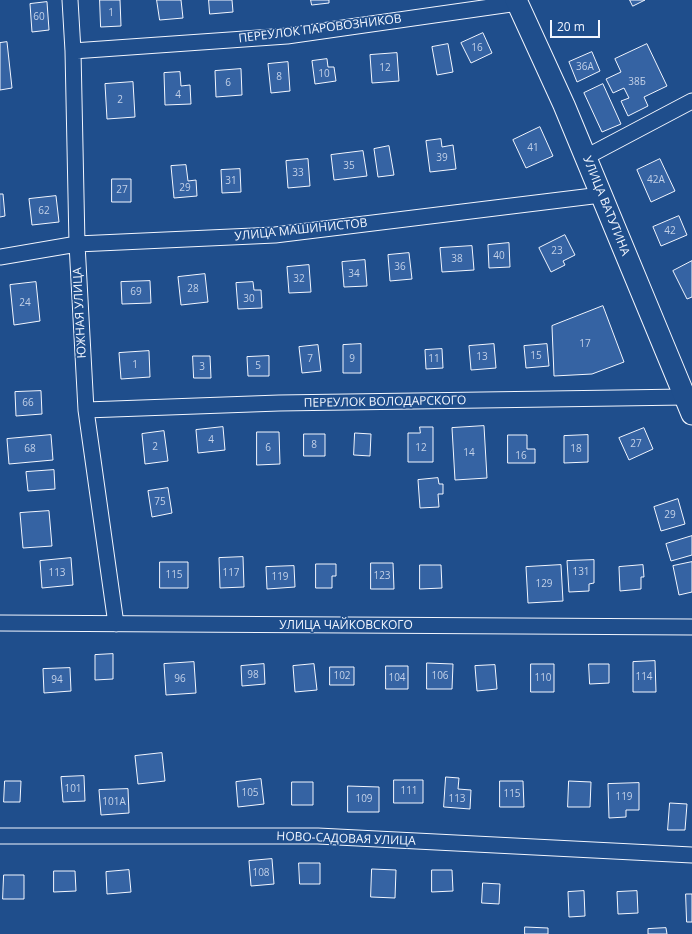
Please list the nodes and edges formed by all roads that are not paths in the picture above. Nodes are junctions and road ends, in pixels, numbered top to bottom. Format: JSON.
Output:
{"nodes":[{"id":1,"x":70,"y":0,"type":"edge"},
{"id":2,"x":517,"y":2,"type":"edge"},
{"id":3,"x":73,"y":51,"type":"junction"},
{"id":4,"x":692,"y":102,"type":"edge"},
{"id":5,"x":586,"y":158,"type":"junction"},
{"id":6,"x":601,"y":195,"type":"junction"},
{"id":7,"x":77,"y":244,"type":"junction"},
{"id":8,"x":0,"y":257,"type":"edge"},
{"id":9,"x":689,"y":406,"type":"edge"},
{"id":10,"x":86,"y":410,"type":"junction"},
{"id":11,"x":0,"y":623,"type":"edge"},
{"id":12,"x":116,"y":624,"type":"junction"},
{"id":13,"x":692,"y":627,"type":"edge"},
{"id":14,"x":0,"y":836,"type":"edge"},
{"id":15,"x":692,"y":855,"type":"edge"}],
"edges":[{"from":1,"to":3,"type":"street","name":"ЮЖНАЯ УЛИЦА"},
{"from":2,"to":3,"type":"street","name":"ПЕРЕУЛОК ПАРОВОЗНИКОВ"},
{"from":2,"to":5,"type":"main road","name":"УЛИЦА ВАТУТИНА"},
{"from":3,"to":7,"type":"street","name":"ЮЖНАЯ УЛИЦА"},
{"from":4,"to":5,"type":"street"},
{"from":5,"to":6,"type":"main road","name":"УЛИЦА ВАТУТИНА"},
{"from":6,"to":7,"type":"street","name":"УЛИЦА МАШИНИСТОВ"},
{"from":6,"to":9,"type":"main road","name":"УЛИЦА ВАТУТИНА"},
{"from":7,"to":8,"type":"street","name":"УЛИЦА МАШИНИСТОВ"},
{"from":7,"to":10,"type":"street","name":"ЮЖНАЯ УЛИЦА"},
{"from":9,"to":10,"type":"street","name":"ПЕРЕУЛОК ВОЛОДАРСКОГО"},
{"from":10,"to":12,"type":"street","name":"ЮЖНАЯ УЛИЦА"},
{"from":11,"to":12,"type":"street","name":"УЛИЦА ЧАЙКОВСКОГО"},
{"from":12,"to":13,"type":"street","name":"УЛИЦА ЧАЙКОВСКОГО"},
{"from":14,"to":15,"type":"street","name":"НОВО-САДОВАЯ УЛИЦА"}]}
